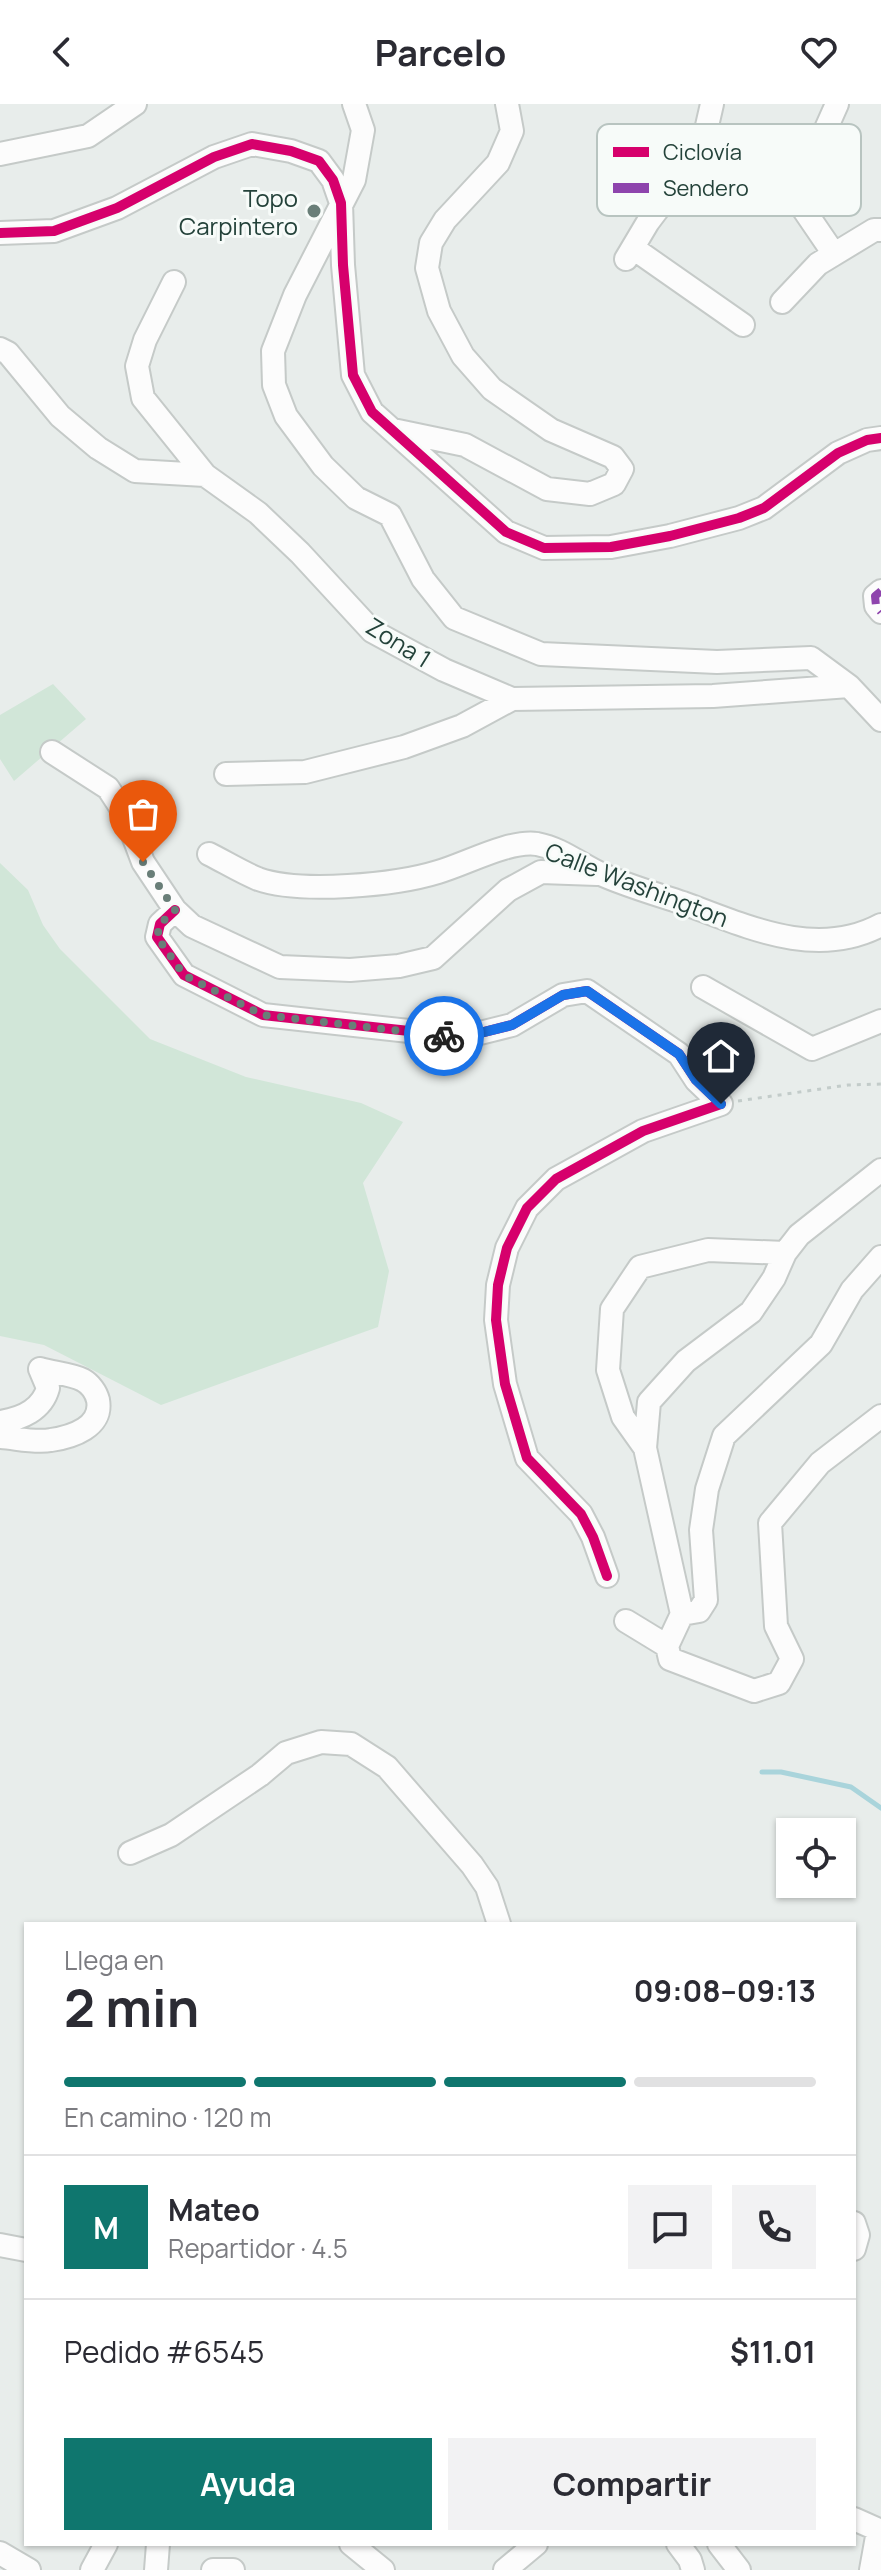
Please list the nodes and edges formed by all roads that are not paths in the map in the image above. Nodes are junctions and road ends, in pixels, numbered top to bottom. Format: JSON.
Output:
{"nodes":[{"id":1,"x":135,"y":104,"type":"edge"},
{"id":2,"x":354,"y":104,"type":"edge"},
{"id":3,"x":507,"y":104,"type":"edge"},
{"id":4,"x":712,"y":104,"type":"edge"},
{"id":5,"x":837,"y":104,"type":"edge"},
{"id":6,"x":707,"y":124,"type":"edge"},
{"id":7,"x":828,"y":124,"type":"edge"},
{"id":8,"x":0,"y":154,"type":"edge"},
{"id":9,"x":341,"y":203,"type":"junction"},
{"id":10,"x":653,"y":216,"type":"edge"},
{"id":11,"x":808,"y":216,"type":"edge"},
{"id":12,"x":881,"y":230,"type":"edge"},
{"id":13,"x":0,"y":233,"type":"edge"},
{"id":14,"x":834,"y":254,"type":"junction"},
{"id":15,"x":174,"y":282,"type":"dead end"},
{"id":16,"x":782,"y":302,"type":"dead end"},
{"id":17,"x":743,"y":325,"type":"dead end"},
{"id":18,"x":0,"y":349,"type":"edge"},
{"id":19,"x":391,"y":430,"type":"junction"},
{"id":20,"x":881,"y":438,"type":"edge"},
{"id":21,"x":205,"y":475,"type":"junction"},
{"id":22,"x":881,"y":591,"type":"edge"},
{"id":23,"x":881,"y":612,"type":"edge"},
{"id":24,"x":849,"y":686,"type":"junction"},
{"id":25,"x":512,"y":699,"type":"junction"},
{"id":26,"x":881,"y":720,"type":"edge"},
{"id":27,"x":52,"y":752,"type":"dead end"},
{"id":28,"x":226,"y":774,"type":"dead end"},
{"id":29,"x":209,"y":854,"type":"dead end"},
{"id":30,"x":602,"y":875,"type":"junction"},
{"id":31,"x":175,"y":910,"type":"junction"},
{"id":32,"x":881,"y":925,"type":"edge"},
{"id":33,"x":703,"y":987,"type":"dead end"},
{"id":34,"x":881,"y":1021,"type":"edge"},
{"id":35,"x":881,"y":1170,"type":"edge"},
{"id":36,"x":785,"y":1253,"type":"junction"},
{"id":37,"x":881,"y":1257,"type":"edge"},
{"id":38,"x":881,"y":1416,"type":"edge"},
{"id":39,"x":0,"y":1422,"type":"edge"},
{"id":40,"x":0,"y":1437,"type":"edge"},
{"id":41,"x":645,"y":1448,"type":"junction"},
{"id":42,"x":607,"y":1576,"type":"dead end"},
{"id":43,"x":682,"y":1614,"type":"junction"},
{"id":44,"x":626,"y":1621,"type":"dead end"},
{"id":45,"x":667,"y":1646,"type":"junction"},
{"id":46,"x":130,"y":1853,"type":"dead end"},
{"id":47,"x":498,"y":1922,"type":"edge"},
{"id":48,"x":0,"y":2245,"type":"edge"},
{"id":49,"x":24,"y":2250,"type":"edge"},
{"id":50,"x":856,"y":2520,"type":"edge"},
{"id":51,"x":880,"y":2531,"type":"edge"},
{"id":52,"x":26,"y":2546,"type":"edge"},
{"id":53,"x":105,"y":2546,"type":"edge"},
{"id":54,"x":158,"y":2546,"type":"edge"},
{"id":55,"x":353,"y":2546,"type":"edge"},
{"id":56,"x":534,"y":2546,"type":"edge"},
{"id":57,"x":680,"y":2546,"type":"edge"},
{"id":58,"x":721,"y":2546,"type":"edge"},
{"id":59,"x":0,"y":2553,"type":"edge"},
{"id":60,"x":25,"y":2569,"type":"edge"},
{"id":61,"x":92,"y":2570,"type":"edge"},
{"id":62,"x":156,"y":2570,"type":"edge"},
{"id":63,"x":213,"y":2570,"type":"edge"},
{"id":64,"x":233,"y":2570,"type":"edge"},
{"id":65,"x":383,"y":2570,"type":"edge"},
{"id":66,"x":505,"y":2570,"type":"edge"},
{"id":67,"x":693,"y":2570,"type":"edge"},
{"id":68,"x":739,"y":2570,"type":"edge"},
{"id":69,"x":871,"y":2570,"type":"edge"}],
"edges":[{"from":1,"to":8,"type":"street"},
{"from":2,"to":9,"type":"street"},
{"from":3,"to":19,"type":"street"},
{"from":4,"to":6,"type":"street"},
{"from":5,"to":7,"type":"street"},
{"from":9,"to":13,"type":"street"},
{"from":9,"to":19,"type":"street"},
{"from":9,"to":24,"type":"street"},
{"from":10,"to":17,"type":"street"},
{"from":11,"to":14,"type":"street"},
{"from":12,"to":14,"type":"street"},
{"from":14,"to":16,"type":"street"},
{"from":15,"to":21,"type":"street","name":"Zona 1"},
{"from":18,"to":21,"type":"street"},
{"from":19,"to":20,"type":"street"},
{"from":21,"to":25,"type":"street","name":"Zona 1"},
{"from":22,"to":23,"type":"street"},
{"from":24,"to":25,"type":"street","name":"Zona 1"},
{"from":24,"to":26,"type":"street"},
{"from":25,"to":28,"type":"street"},
{"from":27,"to":31,"type":"street"},
{"from":29,"to":30,"type":"street","name":"Calle Washington"},
{"from":30,"to":31,"type":"street"},
{"from":30,"to":32,"type":"street","name":"Calle Washington"},
{"from":31,"to":42,"type":"street"},
{"from":33,"to":34,"type":"street"},
{"from":35,"to":36,"type":"street"},
{"from":36,"to":41,"type":"street"},
{"from":36,"to":41,"type":"street"},
{"from":37,"to":43,"type":"street"},
{"from":38,"to":45,"type":"street"},
{"from":39,"to":40,"type":"street"},
{"from":41,"to":43,"type":"street"},
{"from":43,"to":45,"type":"street"},
{"from":44,"to":45,"type":"street"},
{"from":46,"to":47,"type":"street"},
{"from":48,"to":49,"type":"street"},
{"from":50,"to":51,"type":"street"},
{"from":51,"to":69,"type":"street"},
{"from":52,"to":60,"type":"street"},
{"from":53,"to":61,"type":"street"},
{"from":54,"to":62,"type":"street"},
{"from":55,"to":65,"type":"street"},
{"from":56,"to":66,"type":"street"},
{"from":57,"to":67,"type":"street"},
{"from":58,"to":68,"type":"street"},
{"from":59,"to":60,"type":"street"},
{"from":63,"to":64,"type":"street"}]}
